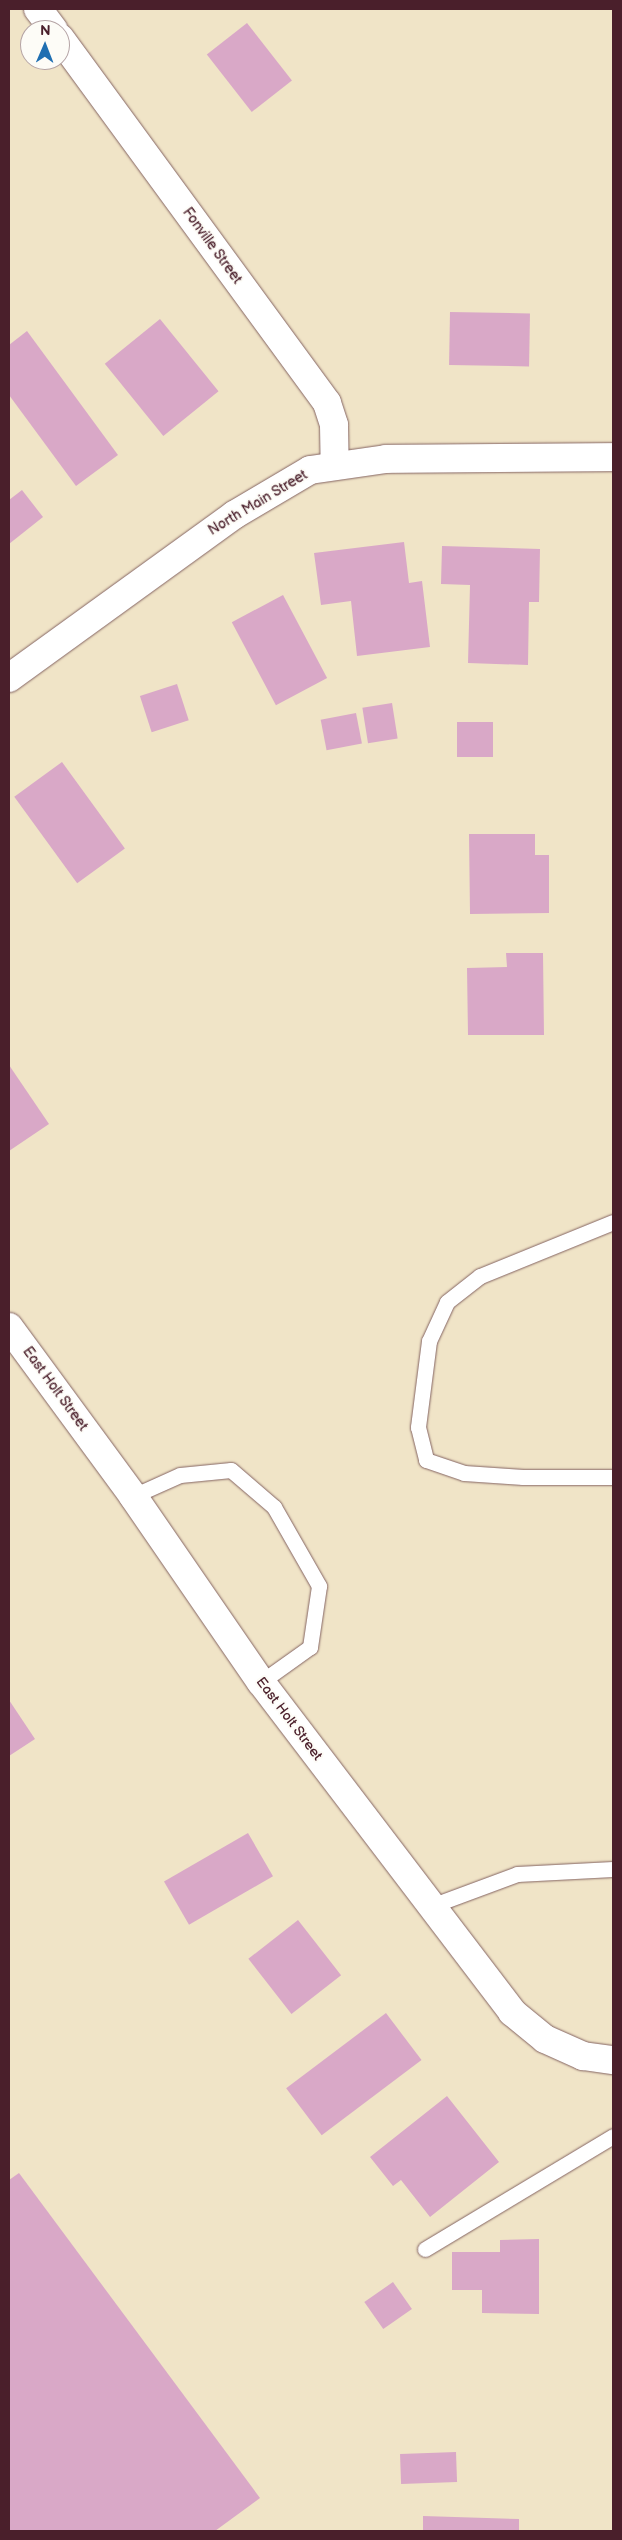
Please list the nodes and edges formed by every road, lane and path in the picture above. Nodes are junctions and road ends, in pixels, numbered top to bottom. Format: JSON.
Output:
{"nodes":[{"id":1,"x":38,"y":9,"type":"edge"},
{"id":2,"x":46,"y":20,"type":"edge"},
{"id":3,"x":70,"y":52,"type":"edge"},
{"id":4,"x":613,"y":457,"type":"edge"},
{"id":5,"x":335,"y":464,"type":"junction"},
{"id":6,"x":9,"y":678,"type":"edge"},
{"id":7,"x":613,"y":1222,"type":"edge"},
{"id":8,"x":9,"y":1327,"type":"edge"},
{"id":9,"x":613,"y":1476,"type":"edge"},
{"id":10,"x":133,"y":1496,"type":"junction"},
{"id":11,"x":261,"y":1682,"type":"junction"},
{"id":12,"x":613,"y":1868,"type":"edge"},
{"id":13,"x":430,"y":1906,"type":"junction"},
{"id":14,"x":613,"y":2060,"type":"edge"},
{"id":15,"x":613,"y":2136,"type":"edge"},
{"id":16,"x":424,"y":2250,"type":"dead end"}],
"edges":[{"from":1,"to":2,"type":"street"},
{"from":3,"to":5,"type":"street","name":"Fonville Street"},
{"from":4,"to":5,"type":"street","name":"North Main Street"},
{"from":5,"to":6,"type":"street","name":"North Main Street"},
{"from":7,"to":9,"type":"lane"},
{"from":8,"to":10,"type":"street","name":"East Holt Street"},
{"from":10,"to":11,"type":"street","name":"East Holt Street"},
{"from":10,"to":11,"type":"lane"},
{"from":11,"to":13,"type":"street","name":"East Holt Street"},
{"from":12,"to":13,"type":"lane"},
{"from":13,"to":14,"type":"street","name":"East Holt Street"},
{"from":15,"to":16,"type":"lane"}]}
